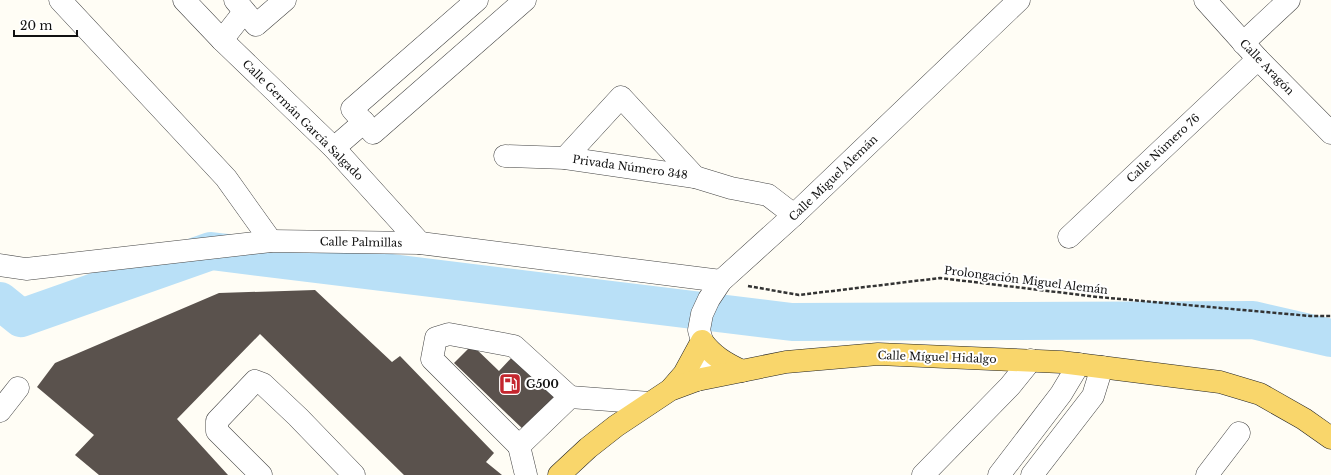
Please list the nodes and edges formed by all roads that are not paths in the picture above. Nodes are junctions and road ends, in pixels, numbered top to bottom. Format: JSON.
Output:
{"nodes":[{"id":1,"x":60,"y":0,"type":"edge"},
{"id":2,"x":184,"y":0,"type":"edge"},
{"id":3,"x":285,"y":0,"type":"edge"},
{"id":4,"x":477,"y":0,"type":"edge"},
{"id":5,"x":525,"y":0,"type":"edge"},
{"id":6,"x":1019,"y":0,"type":"edge"},
{"id":7,"x":1205,"y":0,"type":"edge"},
{"id":8,"x":1289,"y":0,"type":"edge"},
{"id":9,"x":240,"y":6,"type":"edge"},
{"id":10,"x":222,"y":40,"type":"junction"},
{"id":11,"x":1243,"y":42,"type":"junction"},
{"id":12,"x":1258,"y":59,"type":"junction"},
{"id":13,"x":364,"y":122,"type":"junction"},
{"id":14,"x":1331,"y":133,"type":"edge"},
{"id":15,"x":334,"y":148,"type":"junction"},
{"id":16,"x":505,"y":156,"type":"dead end"},
{"id":17,"x":565,"y":158,"type":"junction"},
{"id":18,"x":695,"y":177,"type":"junction"},
{"id":19,"x":794,"y":215,"type":"junction"},
{"id":20,"x":1069,"y":237,"type":"dead end"},
{"id":21,"x":271,"y":241,"type":"junction"},
{"id":22,"x":420,"y":243,"type":"junction"},
{"id":23,"x":0,"y":265,"type":"edge"},
{"id":24,"x":721,"y":281,"type":"junction"},
{"id":25,"x":701,"y":336,"type":"junction"},
{"id":26,"x":1031,"y":360,"type":"junction"},
{"id":27,"x":1079,"y":364,"type":"junction"},
{"id":28,"x":1102,"y":367,"type":"junction"},
{"id":29,"x":742,"y":371,"type":"junction"},
{"id":30,"x":697,"y":380,"type":"junction"},
{"id":31,"x":18,"y":388,"type":"dead end"},
{"id":32,"x":670,"y":390,"type":"junction"},
{"id":33,"x":570,"y":397,"type":"junction"},
{"id":34,"x":650,"y":403,"type":"junction"},
{"id":35,"x":0,"y":411,"type":"edge"},
{"id":36,"x":1239,"y":433,"type":"dead end"},
{"id":37,"x":1331,"y":438,"type":"edge"},
{"id":38,"x":519,"y":446,"type":"junction"},
{"id":39,"x":256,"y":472,"type":"edge"},
{"id":40,"x":354,"y":475,"type":"edge"},
{"id":41,"x":526,"y":475,"type":"edge"},
{"id":42,"x":559,"y":475,"type":"edge"},
{"id":43,"x":923,"y":475,"type":"edge"},
{"id":44,"x":999,"y":475,"type":"edge"},
{"id":45,"x":1032,"y":475,"type":"edge"},
{"id":46,"x":1207,"y":475,"type":"edge"}],
"edges":[{"from":1,"to":21,"type":"street"},
{"from":2,"to":10,"type":"street","name":"Calle Germán García Salgado"},
{"from":3,"to":9,"type":"street"},
{"from":4,"to":13,"type":"street"},
{"from":5,"to":13,"type":"street"},
{"from":6,"to":19,"type":"street","name":"Calle Miguel Alemán"},
{"from":7,"to":11,"type":"street","name":"Calle Aragón"},
{"from":8,"to":11,"type":"street"},
{"from":9,"to":10,"type":"street"},
{"from":10,"to":15,"type":"street","name":"Calle Germán García Salgado"},
{"from":11,"to":12,"type":"street","name":"Calle Aragón"},
{"from":12,"to":14,"type":"street","name":"Calle Aragón"},
{"from":12,"to":20,"type":"street","name":"Calle Número 76"},
{"from":13,"to":15,"type":"street"},
{"from":15,"to":22,"type":"street","name":"Calle Germán García Salgado"},
{"from":16,"to":17,"type":"street","name":"Privada Número 348"},
{"from":17,"to":18,"type":"street","name":"Privada Número 348"},
{"from":17,"to":18,"type":"street","name":"Privada Número 348"},
{"from":18,"to":19,"type":"street","name":"Privada Número 348"},
{"from":19,"to":24,"type":"street","name":"Calle Miguel Alemán"},
{"from":21,"to":22,"type":"street","name":"Calle Palmillas"},
{"from":21,"to":23,"type":"street","name":"Calle Palmillas"},
{"from":22,"to":24,"type":"street","name":"Calle Palmillas"},
{"from":24,"to":25,"type":"street","name":"Calle Miguel Alemán"},
{"from":25,"to":29,"type":"main road"},
{"from":25,"to":30,"type":"street","name":"Calle Miguel Alemán"},
{"from":25,"to":32,"type":"main road"},
{"from":26,"to":27,"type":"main road","name":"Calle Míguel Hidalgo"},
{"from":26,"to":29,"type":"main road","name":"Calle Míguel Hidalgo"},
{"from":26,"to":43,"type":"street"},
{"from":27,"to":28,"type":"main road","name":"Calle Míguel Hidalgo"},
{"from":27,"to":44,"type":"street"},
{"from":28,"to":37,"type":"main road","name":"Calle Míguel Hidalgo"},
{"from":28,"to":45,"type":"street"},
{"from":29,"to":30,"type":"main road","name":"Calle Míguel Hidalgo"},
{"from":30,"to":32,"type":"main road","name":"Calle Míguel Hidalgo"},
{"from":31,"to":35,"type":"street"},
{"from":32,"to":34,"type":"main road","name":"Calle Míguel Hidalgo"},
{"from":33,"to":34,"type":"street"},
{"from":33,"to":38,"type":"street"},
{"from":33,"to":38,"type":"street"},
{"from":34,"to":42,"type":"main road","name":"Calle Míguel Hidalgo"},
{"from":36,"to":46,"type":"street"},
{"from":38,"to":41,"type":"street"},
{"from":39,"to":40,"type":"street"}]}
